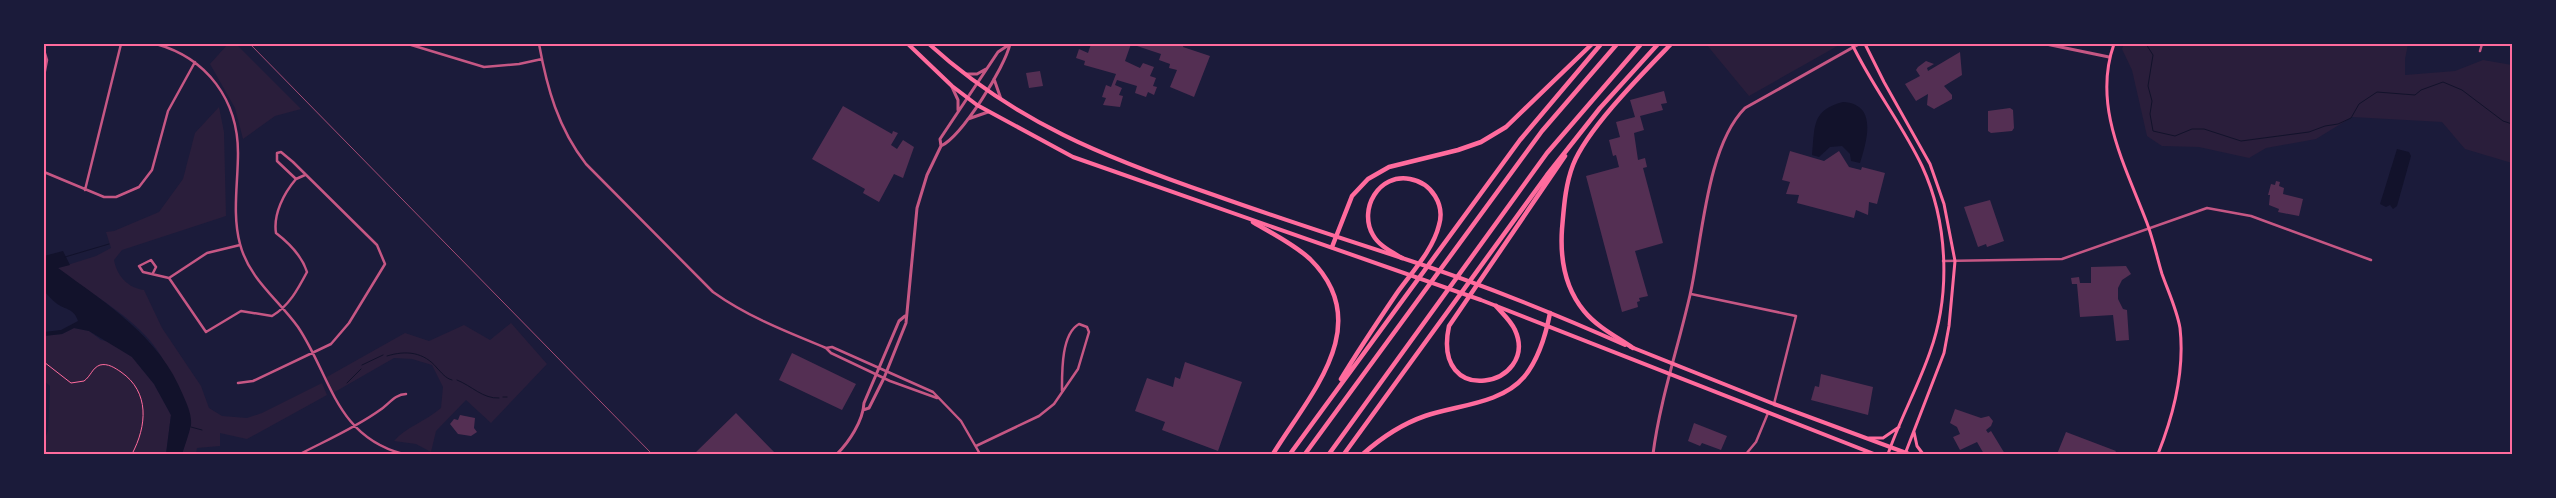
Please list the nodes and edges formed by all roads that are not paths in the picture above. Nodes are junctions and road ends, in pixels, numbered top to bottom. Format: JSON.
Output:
{"nodes":[{"id":1,"x":121,"y":44,"type":"edge"},
{"id":2,"x":156,"y":44,"type":"edge"},
{"id":3,"x":408,"y":44,"type":"edge"},
{"id":4,"x":539,"y":44,"type":"edge"},
{"id":5,"x":908,"y":44,"type":"edge"},
{"id":6,"x":929,"y":44,"type":"edge"},
{"id":7,"x":1592,"y":44,"type":"edge"},
{"id":8,"x":1601,"y":44,"type":"edge"},
{"id":9,"x":1617,"y":44,"type":"edge"},
{"id":10,"x":1641,"y":44,"type":"edge"},
{"id":11,"x":1658,"y":44,"type":"edge"},
{"id":12,"x":1671,"y":44,"type":"edge"},
{"id":13,"x":1859,"y":44,"type":"edge"},
{"id":14,"x":1865,"y":44,"type":"edge"},
{"id":15,"x":2046,"y":44,"type":"edge"},
{"id":16,"x":2114,"y":44,"type":"edge"},
{"id":17,"x":2482,"y":44,"type":"edge"},
{"id":18,"x":1853,"y":45,"type":"edge"},
{"id":19,"x":44,"y":50,"type":"edge"},
{"id":20,"x":2480,"y":51,"type":"dead end"},
{"id":21,"x":2109,"y":57,"type":"junction"},
{"id":22,"x":542,"y":59,"type":"junction"},
{"id":23,"x":195,"y":62,"type":"junction"},
{"id":24,"x":986,"y":69,"type":"junction"},
{"id":25,"x":962,"y":72,"type":"junction"},
{"id":26,"x":44,"y":76,"type":"edge"},
{"id":27,"x":994,"y":78,"type":"junction"},
{"id":28,"x":976,"y":84,"type":"junction"},
{"id":29,"x":952,"y":86,"type":"junction"},
{"id":30,"x":986,"y":90,"type":"junction"},
{"id":31,"x":966,"y":98,"type":"junction"},
{"id":32,"x":1002,"y":102,"type":"junction"},
{"id":33,"x":977,"y":105,"type":"junction"},
{"id":34,"x":958,"y":110,"type":"junction"},
{"id":35,"x":988,"y":112,"type":"junction"},
{"id":36,"x":967,"y":119,"type":"junction"},
{"id":37,"x":1584,"y":127,"type":"junction"},
{"id":38,"x":942,"y":146,"type":"junction"},
{"id":39,"x":44,"y":172,"type":"edge"},
{"id":40,"x":304,"y":174,"type":"junction"},
{"id":41,"x":296,"y":179,"type":"junction"},
{"id":42,"x":85,"y":190,"type":"junction"},
{"id":43,"x":1253,"y":222,"type":"junction"},
{"id":44,"x":2148,"y":228,"type":"junction"},
{"id":45,"x":1335,"y":236,"type":"junction"},
{"id":46,"x":240,"y":245,"type":"junction"},
{"id":47,"x":1332,"y":247,"type":"junction"},
{"id":48,"x":1402,"y":258,"type":"junction"},
{"id":49,"x":2371,"y":260,"type":"dead end"},
{"id":50,"x":1944,"y":261,"type":"junction"},
{"id":51,"x":1955,"y":261,"type":"junction"},
{"id":52,"x":153,"y":273,"type":"junction"},
{"id":53,"x":169,"y":278,"type":"junction"},
{"id":54,"x":1691,"y":294,"type":"junction"},
{"id":55,"x":1496,"y":306,"type":"junction"},
{"id":56,"x":282,"y":308,"type":"junction"},
{"id":57,"x":1550,"y":313,"type":"junction"},
{"id":58,"x":905,"y":316,"type":"junction"},
{"id":59,"x":1547,"y":326,"type":"junction"},
{"id":60,"x":826,"y":348,"type":"junction"},
{"id":61,"x":1633,"y":348,"type":"junction"},
{"id":62,"x":311,"y":353,"type":"junction"},
{"id":63,"x":879,"y":368,"type":"junction"},
{"id":64,"x":887,"y":371,"type":"junction"},
{"id":65,"x":876,"y":374,"type":"junction"},
{"id":66,"x":884,"y":378,"type":"junction"},
{"id":67,"x":238,"y":384,"type":"dead end"},
{"id":68,"x":1062,"y":391,"type":"junction"},
{"id":69,"x":406,"y":394,"type":"dead end"},
{"id":70,"x":937,"y":398,"type":"junction"},
{"id":71,"x":1774,"y":404,"type":"junction"},
{"id":72,"x":863,"y":410,"type":"junction"},
{"id":73,"x":1320,"y":412,"type":"junction"},
{"id":74,"x":1768,"y":413,"type":"junction"},
{"id":75,"x":354,"y":426,"type":"junction"},
{"id":76,"x":1899,"y":427,"type":"junction"},
{"id":77,"x":1914,"y":431,"type":"junction"},
{"id":78,"x":1858,"y":436,"type":"junction"},
{"id":79,"x":976,"y":446,"type":"junction"},
{"id":80,"x":1890,"y":448,"type":"junction"},
{"id":81,"x":1861,"y":450,"type":"junction"},
{"id":82,"x":392,"y":453,"type":"edge"},
{"id":83,"x":300,"y":454,"type":"edge"},
{"id":84,"x":403,"y":454,"type":"edge"},
{"id":85,"x":837,"y":454,"type":"edge"},
{"id":86,"x":980,"y":454,"type":"edge"},
{"id":87,"x":1273,"y":454,"type":"edge"},
{"id":88,"x":1290,"y":454,"type":"edge"},
{"id":89,"x":1304,"y":454,"type":"edge"},
{"id":90,"x":1329,"y":454,"type":"edge"},
{"id":91,"x":1344,"y":454,"type":"edge"},
{"id":92,"x":1363,"y":454,"type":"edge"},
{"id":93,"x":1653,"y":454,"type":"edge"},
{"id":94,"x":1746,"y":454,"type":"edge"},
{"id":95,"x":1866,"y":454,"type":"edge"},
{"id":96,"x":1874,"y":454,"type":"edge"},
{"id":97,"x":1888,"y":454,"type":"edge"},
{"id":98,"x":1907,"y":454,"type":"edge"},
{"id":99,"x":1923,"y":454,"type":"edge"},
{"id":100,"x":2158,"y":454,"type":"edge"}],
"edges":[{"from":1,"to":42,"type":"street"},
{"from":2,"to":23,"type":"street"},
{"from":3,"to":22,"type":"street"},
{"from":4,"to":22,"type":"street"},
{"from":5,"to":29,"type":"main road"},
{"from":6,"to":25,"type":"main road"},
{"from":7,"to":45,"type":"highway"},
{"from":8,"to":73,"type":"highway"},
{"from":9,"to":89,"type":"highway"},
{"from":10,"to":90,"type":"highway"},
{"from":11,"to":37,"type":"highway"},
{"from":12,"to":61,"type":"highway"},
{"from":13,"to":18,"type":"street"},
{"from":14,"to":51,"type":"main road"},
{"from":15,"to":21,"type":"street"},
{"from":16,"to":21,"type":"main road"},
{"from":17,"to":20,"type":"street"},
{"from":18,"to":50,"type":"main road"},
{"from":18,"to":54,"type":"street"},
{"from":19,"to":26,"type":"street"},
{"from":21,"to":44,"type":"main road"},
{"from":22,"to":60,"type":"street"},
{"from":23,"to":42,"type":"street"},
{"from":23,"to":46,"type":"street"},
{"from":24,"to":25,"type":"street"},
{"from":24,"to":27,"type":"street"},
{"from":24,"to":28,"type":"street"},
{"from":25,"to":28,"type":"main road"},
{"from":27,"to":30,"type":"street"},
{"from":27,"to":32,"type":"street"},
{"from":28,"to":30,"type":"main road"},
{"from":28,"to":31,"type":"street"},
{"from":29,"to":31,"type":"main road"},
{"from":29,"to":34,"type":"street"},
{"from":30,"to":32,"type":"main road"},
{"from":30,"to":33,"type":"street"},
{"from":31,"to":33,"type":"main road"},
{"from":31,"to":34,"type":"street"},
{"from":32,"to":45,"type":"main road"},
{"from":33,"to":35,"type":"main road"},
{"from":33,"to":36,"type":"street"},
{"from":34,"to":38,"type":"street"},
{"from":35,"to":36,"type":"street"},
{"from":35,"to":43,"type":"main road"},
{"from":36,"to":38,"type":"street"},
{"from":37,"to":55,"type":"highway"},
{"from":37,"to":91,"type":"highway"},
{"from":38,"to":58,"type":"street"},
{"from":39,"to":42,"type":"street"},
{"from":40,"to":41,"type":"street"},
{"from":40,"to":41,"type":"street"},
{"from":40,"to":62,"type":"street"},
{"from":41,"to":56,"type":"street"},
{"from":43,"to":47,"type":"main road"},
{"from":43,"to":87,"type":"highway"},
{"from":44,"to":49,"type":"street"},
{"from":44,"to":51,"type":"street"},
{"from":44,"to":100,"type":"main road"},
{"from":45,"to":47,"type":"highway"},
{"from":45,"to":48,"type":"main road"},
{"from":46,"to":53,"type":"street"},
{"from":46,"to":56,"type":"street"},
{"from":47,"to":55,"type":"main road"},
{"from":48,"to":57,"type":"main road"},
{"from":48,"to":73,"type":"highway"},
{"from":50,"to":51,"type":"street"},
{"from":50,"to":76,"type":"main road"},
{"from":51,"to":77,"type":"main road"},
{"from":52,"to":52,"type":"street"},
{"from":52,"to":53,"type":"street"},
{"from":53,"to":56,"type":"street"},
{"from":54,"to":71,"type":"street"},
{"from":54,"to":93,"type":"street"},
{"from":55,"to":59,"type":"main road"},
{"from":56,"to":62,"type":"street"},
{"from":57,"to":59,"type":"highway"},
{"from":57,"to":61,"type":"main road"},
{"from":58,"to":63,"type":"street"},
{"from":58,"to":64,"type":"street"},
{"from":59,"to":74,"type":"main road"},
{"from":59,"to":92,"type":"highway"},
{"from":60,"to":63,"type":"street"},
{"from":60,"to":65,"type":"street"},
{"from":61,"to":71,"type":"main road"},
{"from":62,"to":67,"type":"street"},
{"from":62,"to":75,"type":"street"},
{"from":63,"to":64,"type":"street"},
{"from":63,"to":65,"type":"street"},
{"from":64,"to":66,"type":"street"},
{"from":64,"to":70,"type":"street"},
{"from":65,"to":66,"type":"street"},
{"from":65,"to":72,"type":"street"},
{"from":66,"to":70,"type":"street"},
{"from":66,"to":72,"type":"street"},
{"from":68,"to":68,"type":"street"},
{"from":68,"to":79,"type":"street"},
{"from":69,"to":75,"type":"street"},
{"from":70,"to":79,"type":"street"},
{"from":71,"to":78,"type":"main road"},
{"from":72,"to":85,"type":"street"},
{"from":73,"to":88,"type":"highway"},
{"from":74,"to":81,"type":"main road"},
{"from":74,"to":94,"type":"street"},
{"from":75,"to":82,"type":"street"},
{"from":75,"to":83,"type":"street"},
{"from":76,"to":78,"type":"main road"},
{"from":76,"to":80,"type":"main road"},
{"from":77,"to":98,"type":"main road"},
{"from":77,"to":99,"type":"main road"},
{"from":78,"to":80,"type":"main road"},
{"from":79,"to":86,"type":"street"},
{"from":80,"to":97,"type":"main road"},
{"from":80,"to":98,"type":"main road"},
{"from":81,"to":95,"type":"main road"},
{"from":81,"to":96,"type":"main road"},
{"from":82,"to":84,"type":"street"}]}
